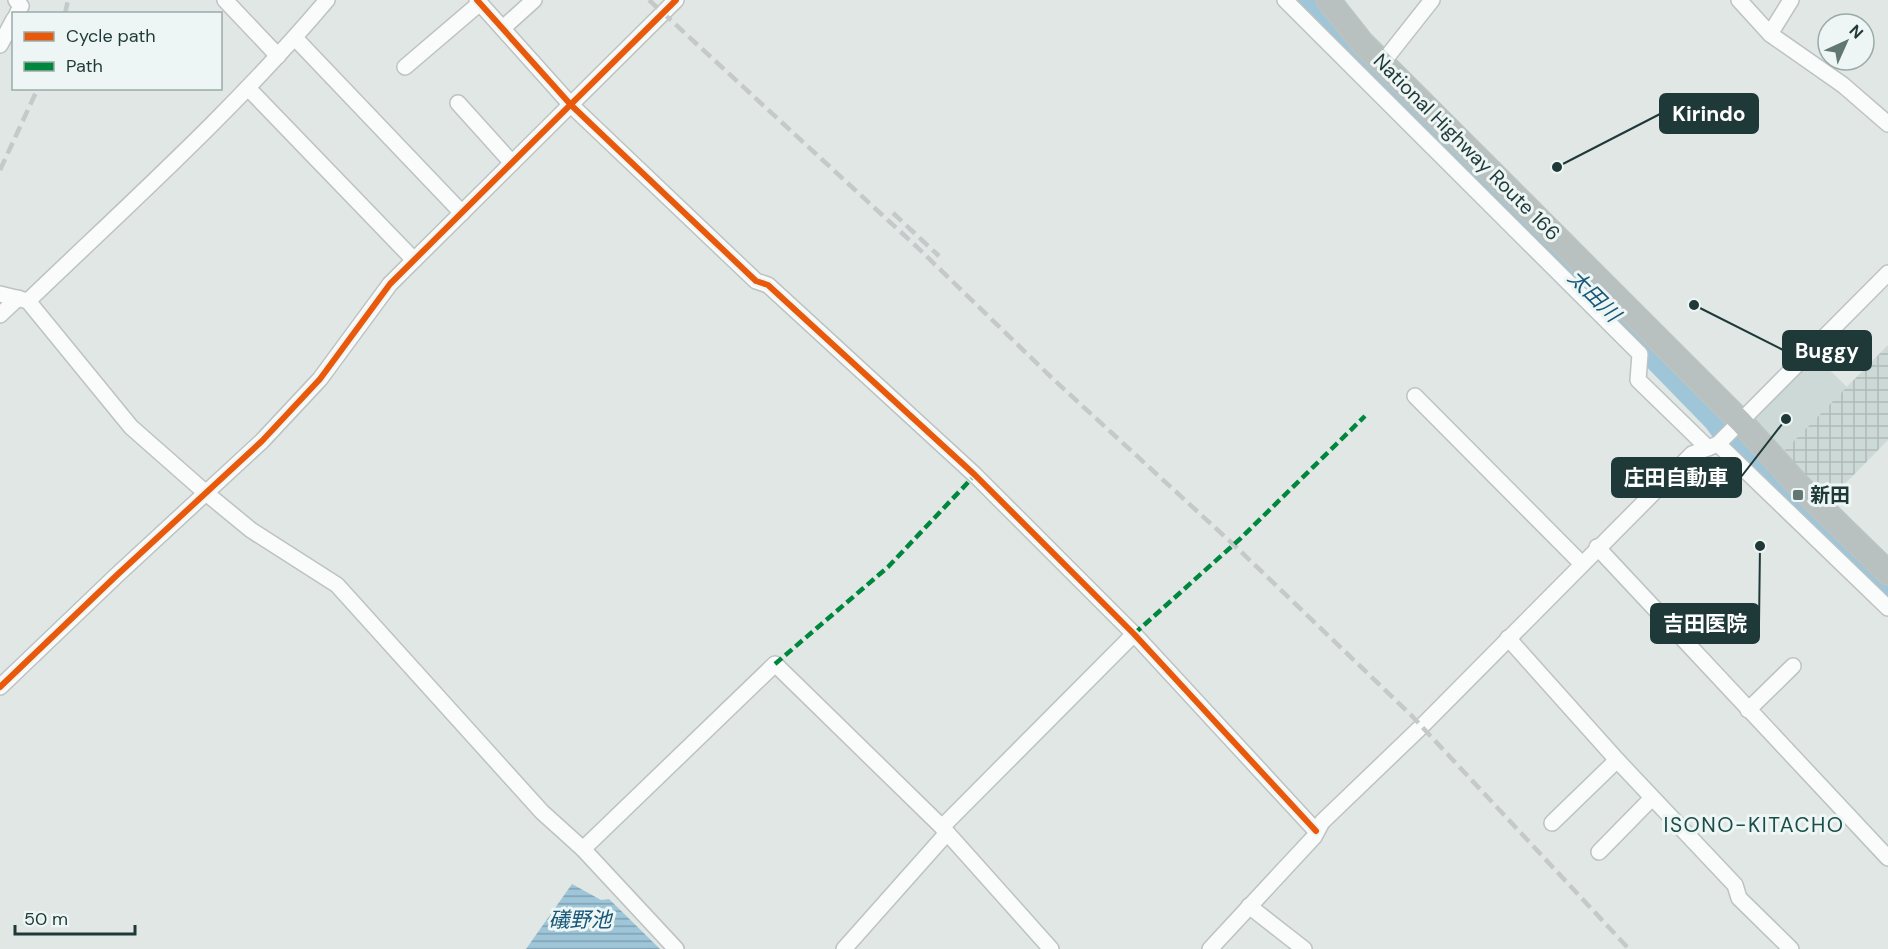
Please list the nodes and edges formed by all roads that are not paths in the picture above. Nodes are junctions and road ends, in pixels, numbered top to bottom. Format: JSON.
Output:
{"nodes":[{"id":1,"x":225,"y":0,"type":"edge"},
{"id":2,"x":327,"y":0,"type":"edge"},
{"id":3,"x":534,"y":0,"type":"edge"},
{"id":4,"x":676,"y":0,"type":"edge"},
{"id":5,"x":1285,"y":0,"type":"edge"},
{"id":6,"x":1328,"y":0,"type":"edge"},
{"id":7,"x":1432,"y":0,"type":"edge"},
{"id":8,"x":1739,"y":0,"type":"edge"},
{"id":9,"x":1791,"y":0,"type":"edge"},
{"id":10,"x":479,"y":2,"type":"edge"},
{"id":11,"x":12,"y":24,"type":"edge"},
{"id":12,"x":503,"y":28,"type":"junction"},
{"id":13,"x":1770,"y":34,"type":"junction"},
{"id":14,"x":295,"y":38,"type":"junction"},
{"id":15,"x":0,"y":45,"type":"edge"},
{"id":16,"x":278,"y":56,"type":"junction"},
{"id":17,"x":1383,"y":62,"type":"junction"},
{"id":18,"x":405,"y":67,"type":"dead end"},
{"id":19,"x":248,"y":88,"type":"junction"},
{"id":20,"x":458,"y":103,"type":"dead end"},
{"id":21,"x":571,"y":105,"type":"junction"},
{"id":22,"x":1888,"y":124,"type":"edge"},
{"id":23,"x":512,"y":163,"type":"junction"},
{"id":24,"x":462,"y":213,"type":"junction"},
{"id":25,"x":414,"y":260,"type":"junction"},
{"id":26,"x":1888,"y":273,"type":"edge"},
{"id":27,"x":0,"y":294,"type":"edge"},
{"id":28,"x":23,"y":300,"type":"junction"},
{"id":29,"x":0,"y":315,"type":"edge"},
{"id":30,"x":1415,"y":396,"type":"dead end"},
{"id":31,"x":1738,"y":425,"type":"junction"},
{"id":32,"x":1715,"y":445,"type":"junction"},
{"id":33,"x":206,"y":493,"type":"junction"},
{"id":34,"x":1785,"y":493,"type":"junction"},
{"id":35,"x":1597,"y":547,"type":"junction"},
{"id":36,"x":1581,"y":563,"type":"junction"},
{"id":37,"x":1871,"y":573,"type":"edge"},
{"id":38,"x":1888,"y":608,"type":"edge"},
{"id":39,"x":1134,"y":634,"type":"junction"},
{"id":40,"x":1508,"y":638,"type":"junction"},
{"id":41,"x":1793,"y":666,"type":"dead end"},
{"id":42,"x":0,"y":687,"type":"edge"},
{"id":43,"x":1748,"y":710,"type":"junction"},
{"id":44,"x":1617,"y":760,"type":"junction"},
{"id":45,"x":1652,"y":798,"type":"junction"},
{"id":46,"x":1552,"y":822,"type":"dead end"},
{"id":47,"x":944,"y":830,"type":"junction"},
{"id":48,"x":1316,"y":831,"type":"junction"},
{"id":49,"x":583,"y":849,"type":"junction"},
{"id":50,"x":1599,"y":852,"type":"dead end"},
{"id":51,"x":1888,"y":858,"type":"edge"},
{"id":52,"x":1249,"y":906,"type":"junction"},
{"id":53,"x":676,"y":949,"type":"edge"},
{"id":54,"x":844,"y":949,"type":"edge"},
{"id":55,"x":1051,"y":949,"type":"edge"},
{"id":56,"x":1210,"y":949,"type":"edge"},
{"id":57,"x":1304,"y":949,"type":"edge"},
{"id":58,"x":1791,"y":949,"type":"edge"}],
"edges":[{"from":1,"to":16,"type":"street"},
{"from":2,"to":14,"type":"street"},
{"from":3,"to":12,"type":"street"},
{"from":4,"to":21,"type":"street"},
{"from":5,"to":32,"type":"street"},
{"from":6,"to":17,"type":"highway","name":"National Highway Route 166"},
{"from":7,"to":17,"type":"street"},
{"from":8,"to":13,"type":"street"},
{"from":9,"to":13,"type":"street"},
{"from":10,"to":12,"type":"street"},
{"from":10,"to":18,"type":"street"},
{"from":11,"to":15,"type":"street"},
{"from":12,"to":21,"type":"street"},
{"from":13,"to":22,"type":"street"},
{"from":14,"to":16,"type":"street"},
{"from":14,"to":24,"type":"street"},
{"from":16,"to":19,"type":"street"},
{"from":17,"to":31,"type":"highway","name":"National Highway Route 166"},
{"from":19,"to":25,"type":"street"},
{"from":19,"to":28,"type":"street"},
{"from":20,"to":23,"type":"street"},
{"from":21,"to":23,"type":"street"},
{"from":21,"to":39,"type":"street"},
{"from":23,"to":24,"type":"street"},
{"from":24,"to":25,"type":"street"},
{"from":25,"to":33,"type":"street"},
{"from":26,"to":31,"type":"street"},
{"from":27,"to":28,"type":"street"},
{"from":28,"to":29,"type":"street"},
{"from":28,"to":33,"type":"street"},
{"from":30,"to":36,"type":"street"},
{"from":31,"to":32,"type":"street"},
{"from":31,"to":34,"type":"highway","name":"National Highway Route 166"},
{"from":32,"to":34,"type":"street"},
{"from":32,"to":35,"type":"street"},
{"from":33,"to":42,"type":"street"},
{"from":33,"to":49,"type":"street"},
{"from":34,"to":37,"type":"highway","name":"National Highway Route 166"},
{"from":35,"to":36,"type":"street"},
{"from":35,"to":43,"type":"street"},
{"from":36,"to":40,"type":"street"},
{"from":37,"to":38,"type":"street"},
{"from":39,"to":47,"type":"street"},
{"from":39,"to":48,"type":"street"},
{"from":40,"to":44,"type":"street"},
{"from":40,"to":48,"type":"street"},
{"from":41,"to":43,"type":"street"},
{"from":43,"to":51,"type":"street"},
{"from":44,"to":45,"type":"street"},
{"from":44,"to":46,"type":"street"},
{"from":45,"to":50,"type":"street"},
{"from":45,"to":58,"type":"street"},
{"from":47,"to":49,"type":"street"},
{"from":47,"to":54,"type":"street"},
{"from":47,"to":55,"type":"street"},
{"from":48,"to":52,"type":"street"},
{"from":49,"to":53,"type":"street"},
{"from":52,"to":56,"type":"street"},
{"from":52,"to":57,"type":"street"}]}
